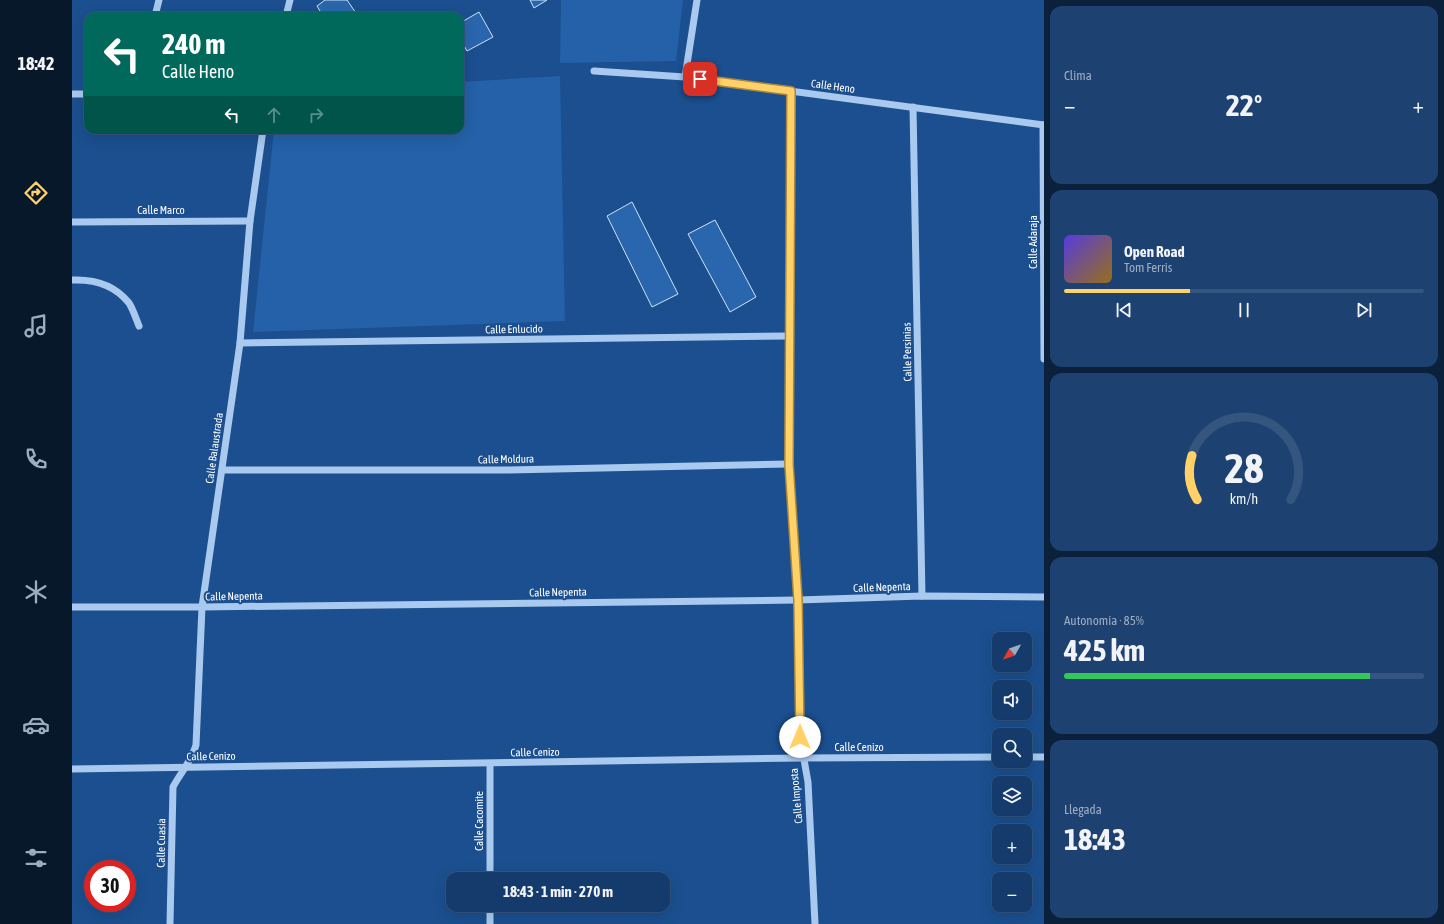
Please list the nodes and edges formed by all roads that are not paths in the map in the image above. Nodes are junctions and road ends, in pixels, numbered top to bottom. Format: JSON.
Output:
{"nodes":[{"id":1,"x":159,"y":0,"type":"edge"},
{"id":2,"x":290,"y":0,"type":"edge"},
{"id":3,"x":698,"y":0,"type":"edge"},
{"id":4,"x":156,"y":12,"type":"edge"},
{"id":5,"x":287,"y":12,"type":"edge"},
{"id":6,"x":594,"y":72,"type":"dead end"},
{"id":7,"x":685,"y":77,"type":"junction"},
{"id":8,"x":791,"y":91,"type":"junction"},
{"id":9,"x":72,"y":94,"type":"edge"},
{"id":10,"x":84,"y":94,"type":"edge"},
{"id":11,"x":913,"y":107,"type":"junction"},
{"id":12,"x":1044,"y":125,"type":"edge"},
{"id":13,"x":262,"y":134,"type":"edge"},
{"id":14,"x":250,"y":221,"type":"junction"},
{"id":15,"x":72,"y":222,"type":"edge"},
{"id":16,"x":72,"y":280,"type":"edge"},
{"id":17,"x":139,"y":326,"type":"dead end"},
{"id":18,"x":789,"y":336,"type":"junction"},
{"id":19,"x":240,"y":343,"type":"junction"},
{"id":20,"x":1044,"y":359,"type":"edge"},
{"id":21,"x":789,"y":464,"type":"junction"},
{"id":22,"x":222,"y":470,"type":"junction"},
{"id":23,"x":922,"y":596,"type":"junction"},
{"id":24,"x":1044,"y":597,"type":"edge"},
{"id":25,"x":798,"y":600,"type":"junction"},
{"id":26,"x":72,"y":607,"type":"edge"},
{"id":27,"x":202,"y":607,"type":"junction"},
{"id":28,"x":992,"y":757,"type":"edge"},
{"id":29,"x":1032,"y":757,"type":"edge"},
{"id":30,"x":1044,"y":757,"type":"edge"},
{"id":31,"x":803,"y":758,"type":"junction"},
{"id":32,"x":490,"y":764,"type":"junction"},
{"id":33,"x":187,"y":767,"type":"junction"},
{"id":34,"x":72,"y":769,"type":"edge"},
{"id":35,"x":490,"y":872,"type":"edge"},
{"id":36,"x":490,"y":912,"type":"edge"},
{"id":37,"x":170,"y":924,"type":"edge"},
{"id":38,"x":490,"y":924,"type":"edge"},
{"id":39,"x":815,"y":924,"type":"edge"}],
"edges":[{"from":1,"to":4,"type":"street"},
{"from":2,"to":5,"type":"street"},
{"from":3,"to":7,"type":"street"},
{"from":6,"to":7,"type":"street","name":"Calle Heno"},
{"from":7,"to":8,"type":"street","name":"Calle Heno"},
{"from":8,"to":11,"type":"street","name":"Calle Heno"},
{"from":8,"to":18,"type":"street","name":"Calle Imposta"},
{"from":9,"to":10,"type":"street"},
{"from":11,"to":12,"type":"street","name":"Calle Heno"},
{"from":11,"to":23,"type":"street","name":"Calle Persinias"},
{"from":12,"to":20,"type":"street","name":"Calle Adaraja"},
{"from":13,"to":14,"type":"street","name":"Calle Balaustrada"},
{"from":14,"to":15,"type":"street","name":"Calle Marco"},
{"from":14,"to":19,"type":"street","name":"Calle Balaustrada"},
{"from":16,"to":17,"type":"street"},
{"from":18,"to":19,"type":"street","name":"Calle Enlucido"},
{"from":18,"to":21,"type":"street","name":"Calle Imposta"},
{"from":19,"to":22,"type":"street","name":"Calle Balaustrada"},
{"from":21,"to":22,"type":"street","name":"Calle Moldura"},
{"from":21,"to":25,"type":"street","name":"Calle Imposta"},
{"from":22,"to":27,"type":"street","name":"Calle Balaustrada"},
{"from":23,"to":24,"type":"street","name":"Calle Nepenta"},
{"from":23,"to":25,"type":"street","name":"Calle Nepenta"},
{"from":25,"to":27,"type":"street","name":"Calle Nepenta"},
{"from":25,"to":31,"type":"street","name":"Calle Imposta"},
{"from":26,"to":27,"type":"street","name":"Calle Nepenta"},
{"from":27,"to":33,"type":"street","name":"Calle Balaustrada"},
{"from":28,"to":31,"type":"street","name":"Calle Cenizo"},
{"from":29,"to":30,"type":"street"},
{"from":31,"to":32,"type":"street","name":"Calle Cenizo"},
{"from":31,"to":39,"type":"street","name":"Calle Imposta"},
{"from":32,"to":33,"type":"street","name":"Calle Cenizo"},
{"from":32,"to":35,"type":"street","name":"Calle Cacomite"},
{"from":33,"to":34,"type":"street","name":"Calle Cenizo"},
{"from":33,"to":37,"type":"street","name":"Calle Cuasia"},
{"from":36,"to":38,"type":"street"}]}
